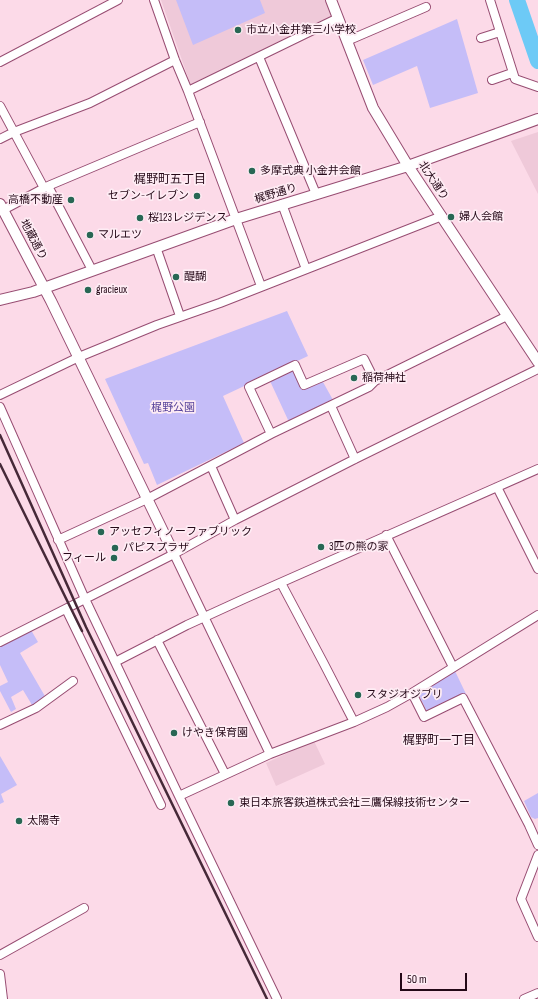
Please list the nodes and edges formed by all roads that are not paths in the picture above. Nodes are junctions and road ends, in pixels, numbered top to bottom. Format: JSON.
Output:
{"nodes":[{"id":1,"x":118,"y":0,"type":"edge"},
{"id":2,"x":154,"y":0,"type":"edge"},
{"id":3,"x":332,"y":0,"type":"edge"},
{"id":4,"x":490,"y":0,"type":"edge"},
{"id":5,"x":426,"y":7,"type":"dead end"},
{"id":6,"x":338,"y":18,"type":"junction"},
{"id":7,"x":500,"y":32,"type":"junction"},
{"id":8,"x":481,"y":38,"type":"dead end"},
{"id":9,"x":347,"y":41,"type":"junction"},
{"id":10,"x":259,"y":57,"type":"junction"},
{"id":11,"x":175,"y":60,"type":"junction"},
{"id":12,"x":0,"y":62,"type":"edge"},
{"id":13,"x":512,"y":73,"type":"junction"},
{"id":14,"x":492,"y":80,"type":"dead end"},
{"id":15,"x":538,"y":87,"type":"edge"},
{"id":16,"x":188,"y":91,"type":"junction"},
{"id":17,"x":0,"y":106,"type":"edge"},
{"id":18,"x":538,"y":119,"type":"edge"},
{"id":19,"x":200,"y":122,"type":"junction"},
{"id":20,"x":14,"y":132,"type":"junction"},
{"id":21,"x":0,"y":139,"type":"edge"},
{"id":22,"x":408,"y":166,"type":"junction"},
{"id":23,"x":46,"y":187,"type":"junction"},
{"id":24,"x":316,"y":194,"type":"junction"},
{"id":25,"x":282,"y":204,"type":"junction"},
{"id":26,"x":2,"y":207,"type":"edge"},
{"id":27,"x":442,"y":216,"type":"junction"},
{"id":28,"x":236,"y":219,"type":"junction"},
{"id":29,"x":156,"y":247,"type":"junction"},
{"id":30,"x":306,"y":269,"type":"junction"},
{"id":31,"x":92,"y":270,"type":"junction"},
{"id":32,"x":261,"y":286,"type":"junction"},
{"id":33,"x":45,"y":287,"type":"junction"},
{"id":34,"x":0,"y":300,"type":"edge"},
{"id":35,"x":180,"y":316,"type":"junction"},
{"id":36,"x":507,"y":316,"type":"junction"},
{"id":37,"x":79,"y":358,"type":"junction"},
{"id":38,"x":538,"y":362,"type":"edge"},
{"id":39,"x":538,"y":369,"type":"edge"},
{"id":40,"x":375,"y":381,"type":"junction"},
{"id":41,"x":0,"y":395,"type":"edge"},
{"id":42,"x":331,"y":406,"type":"junction"},
{"id":43,"x":0,"y":407,"type":"edge"},
{"id":44,"x":271,"y":434,"type":"junction"},
{"id":45,"x":354,"y":459,"type":"junction"},
{"id":46,"x":211,"y":466,"type":"junction"},
{"id":47,"x":538,"y":469,"type":"edge"},
{"id":48,"x":497,"y":487,"type":"junction"},
{"id":49,"x":147,"y":499,"type":"junction"},
{"id":50,"x":235,"y":520,"type":"junction"},
{"id":51,"x":386,"y":535,"type":"junction"},
{"id":52,"x":58,"y":540,"type":"junction"},
{"id":53,"x":174,"y":554,"type":"junction"},
{"id":54,"x":538,"y":569,"type":"edge"},
{"id":55,"x":281,"y":583,"type":"junction"},
{"id":56,"x":85,"y":599,"type":"junction"},
{"id":57,"x":66,"y":609,"type":"junction"},
{"id":58,"x":538,"y":615,"type":"edge"},
{"id":59,"x":204,"y":618,"type":"junction"},
{"id":60,"x":157,"y":640,"type":"junction"},
{"id":61,"x":0,"y":642,"type":"edge"},
{"id":62,"x":115,"y":662,"type":"junction"},
{"id":63,"x":453,"y":667,"type":"junction"},
{"id":64,"x":73,"y":681,"type":"dead end"},
{"id":65,"x":412,"y":693,"type":"junction"},
{"id":66,"x":354,"y":722,"type":"junction"},
{"id":67,"x":0,"y":725,"type":"edge"},
{"id":68,"x":270,"y":754,"type":"junction"},
{"id":69,"x":225,"y":774,"type":"junction"},
{"id":70,"x":179,"y":796,"type":"junction"},
{"id":71,"x":161,"y":805,"type":"dead end"},
{"id":72,"x":538,"y":845,"type":"edge"},
{"id":73,"x":538,"y":855,"type":"edge"},
{"id":74,"x":84,"y":908,"type":"dead end"},
{"id":75,"x":538,"y":937,"type":"edge"},
{"id":76,"x":0,"y":955,"type":"edge"},
{"id":77,"x":0,"y":974,"type":"edge"},
{"id":78,"x":538,"y":993,"type":"edge"},
{"id":79,"x":3,"y":999,"type":"edge"},
{"id":80,"x":277,"y":999,"type":"edge"},
{"id":81,"x":524,"y":999,"type":"edge"}],
"edges":[{"from":1,"to":12,"type":"street"},
{"from":2,"to":11,"type":"street"},
{"from":3,"to":6,"type":"street","name":"北大通り"},
{"from":4,"to":7,"type":"street"},
{"from":5,"to":9,"type":"street"},
{"from":6,"to":9,"type":"street","name":"北大通り"},
{"from":6,"to":10,"type":"street"},
{"from":7,"to":8,"type":"street"},
{"from":7,"to":13,"type":"street"},
{"from":9,"to":22,"type":"street","name":"北大通り"},
{"from":10,"to":16,"type":"street"},
{"from":10,"to":24,"type":"street"},
{"from":11,"to":16,"type":"street"},
{"from":11,"to":20,"type":"street"},
{"from":13,"to":14,"type":"street"},
{"from":13,"to":15,"type":"street"},
{"from":16,"to":19,"type":"street"},
{"from":17,"to":20,"type":"street"},
{"from":18,"to":22,"type":"street","name":"梶野通り"},
{"from":19,"to":23,"type":"street"},
{"from":19,"to":28,"type":"street"},
{"from":20,"to":21,"type":"street"},
{"from":20,"to":23,"type":"street"},
{"from":22,"to":24,"type":"street","name":"梶野通り"},
{"from":22,"to":27,"type":"street","name":"北大通り"},
{"from":23,"to":26,"type":"street"},
{"from":23,"to":31,"type":"street"},
{"from":24,"to":25,"type":"street","name":"梶野通り"},
{"from":25,"to":28,"type":"street","name":"梶野通り"},
{"from":25,"to":30,"type":"street"},
{"from":26,"to":33,"type":"street","name":"地蔵通り"},
{"from":27,"to":30,"type":"street"},
{"from":27,"to":36,"type":"street","name":"北大通り"},
{"from":28,"to":29,"type":"street","name":"梶野通り"},
{"from":28,"to":32,"type":"street"},
{"from":29,"to":31,"type":"street","name":"梶野通り"},
{"from":29,"to":35,"type":"street"},
{"from":30,"to":32,"type":"street"},
{"from":31,"to":33,"type":"street","name":"梶野通り"},
{"from":32,"to":35,"type":"street"},
{"from":33,"to":34,"type":"street","name":"梶野通り"},
{"from":33,"to":37,"type":"street","name":"地蔵通り"},
{"from":35,"to":37,"type":"street"},
{"from":36,"to":38,"type":"street","name":"北大通り"},
{"from":36,"to":40,"type":"street"},
{"from":37,"to":41,"type":"street"},
{"from":37,"to":49,"type":"street","name":"地蔵通り"},
{"from":39,"to":45,"type":"street"},
{"from":40,"to":42,"type":"street"},
{"from":40,"to":44,"type":"street"},
{"from":42,"to":44,"type":"street"},
{"from":42,"to":45,"type":"street"},
{"from":43,"to":52,"type":"street"},
{"from":44,"to":46,"type":"street"},
{"from":45,"to":50,"type":"street"},
{"from":46,"to":49,"type":"street"},
{"from":46,"to":50,"type":"street"},
{"from":47,"to":48,"type":"street"},
{"from":48,"to":51,"type":"street"},
{"from":48,"to":54,"type":"street"},
{"from":49,"to":52,"type":"street"},
{"from":49,"to":53,"type":"street","name":"地蔵通り"},
{"from":50,"to":53,"type":"street"},
{"from":51,"to":55,"type":"street"},
{"from":51,"to":63,"type":"street"},
{"from":52,"to":56,"type":"street"},
{"from":53,"to":56,"type":"street"},
{"from":53,"to":59,"type":"street"},
{"from":55,"to":59,"type":"street"},
{"from":55,"to":66,"type":"street"},
{"from":56,"to":57,"type":"street"},
{"from":56,"to":62,"type":"street"},
{"from":57,"to":61,"type":"street"},
{"from":57,"to":71,"type":"street"},
{"from":58,"to":63,"type":"street"},
{"from":59,"to":60,"type":"street"},
{"from":59,"to":68,"type":"street"},
{"from":60,"to":62,"type":"street"},
{"from":60,"to":69,"type":"street"},
{"from":62,"to":70,"type":"street"},
{"from":63,"to":65,"type":"street"},
{"from":64,"to":67,"type":"street"},
{"from":65,"to":66,"type":"street"},
{"from":65,"to":72,"type":"street"},
{"from":66,"to":68,"type":"street"},
{"from":68,"to":69,"type":"street"},
{"from":69,"to":70,"type":"street"},
{"from":70,"to":80,"type":"street"},
{"from":73,"to":75,"type":"street"},
{"from":74,"to":76,"type":"street"},
{"from":77,"to":79,"type":"street"},
{"from":78,"to":81,"type":"street"}]}
